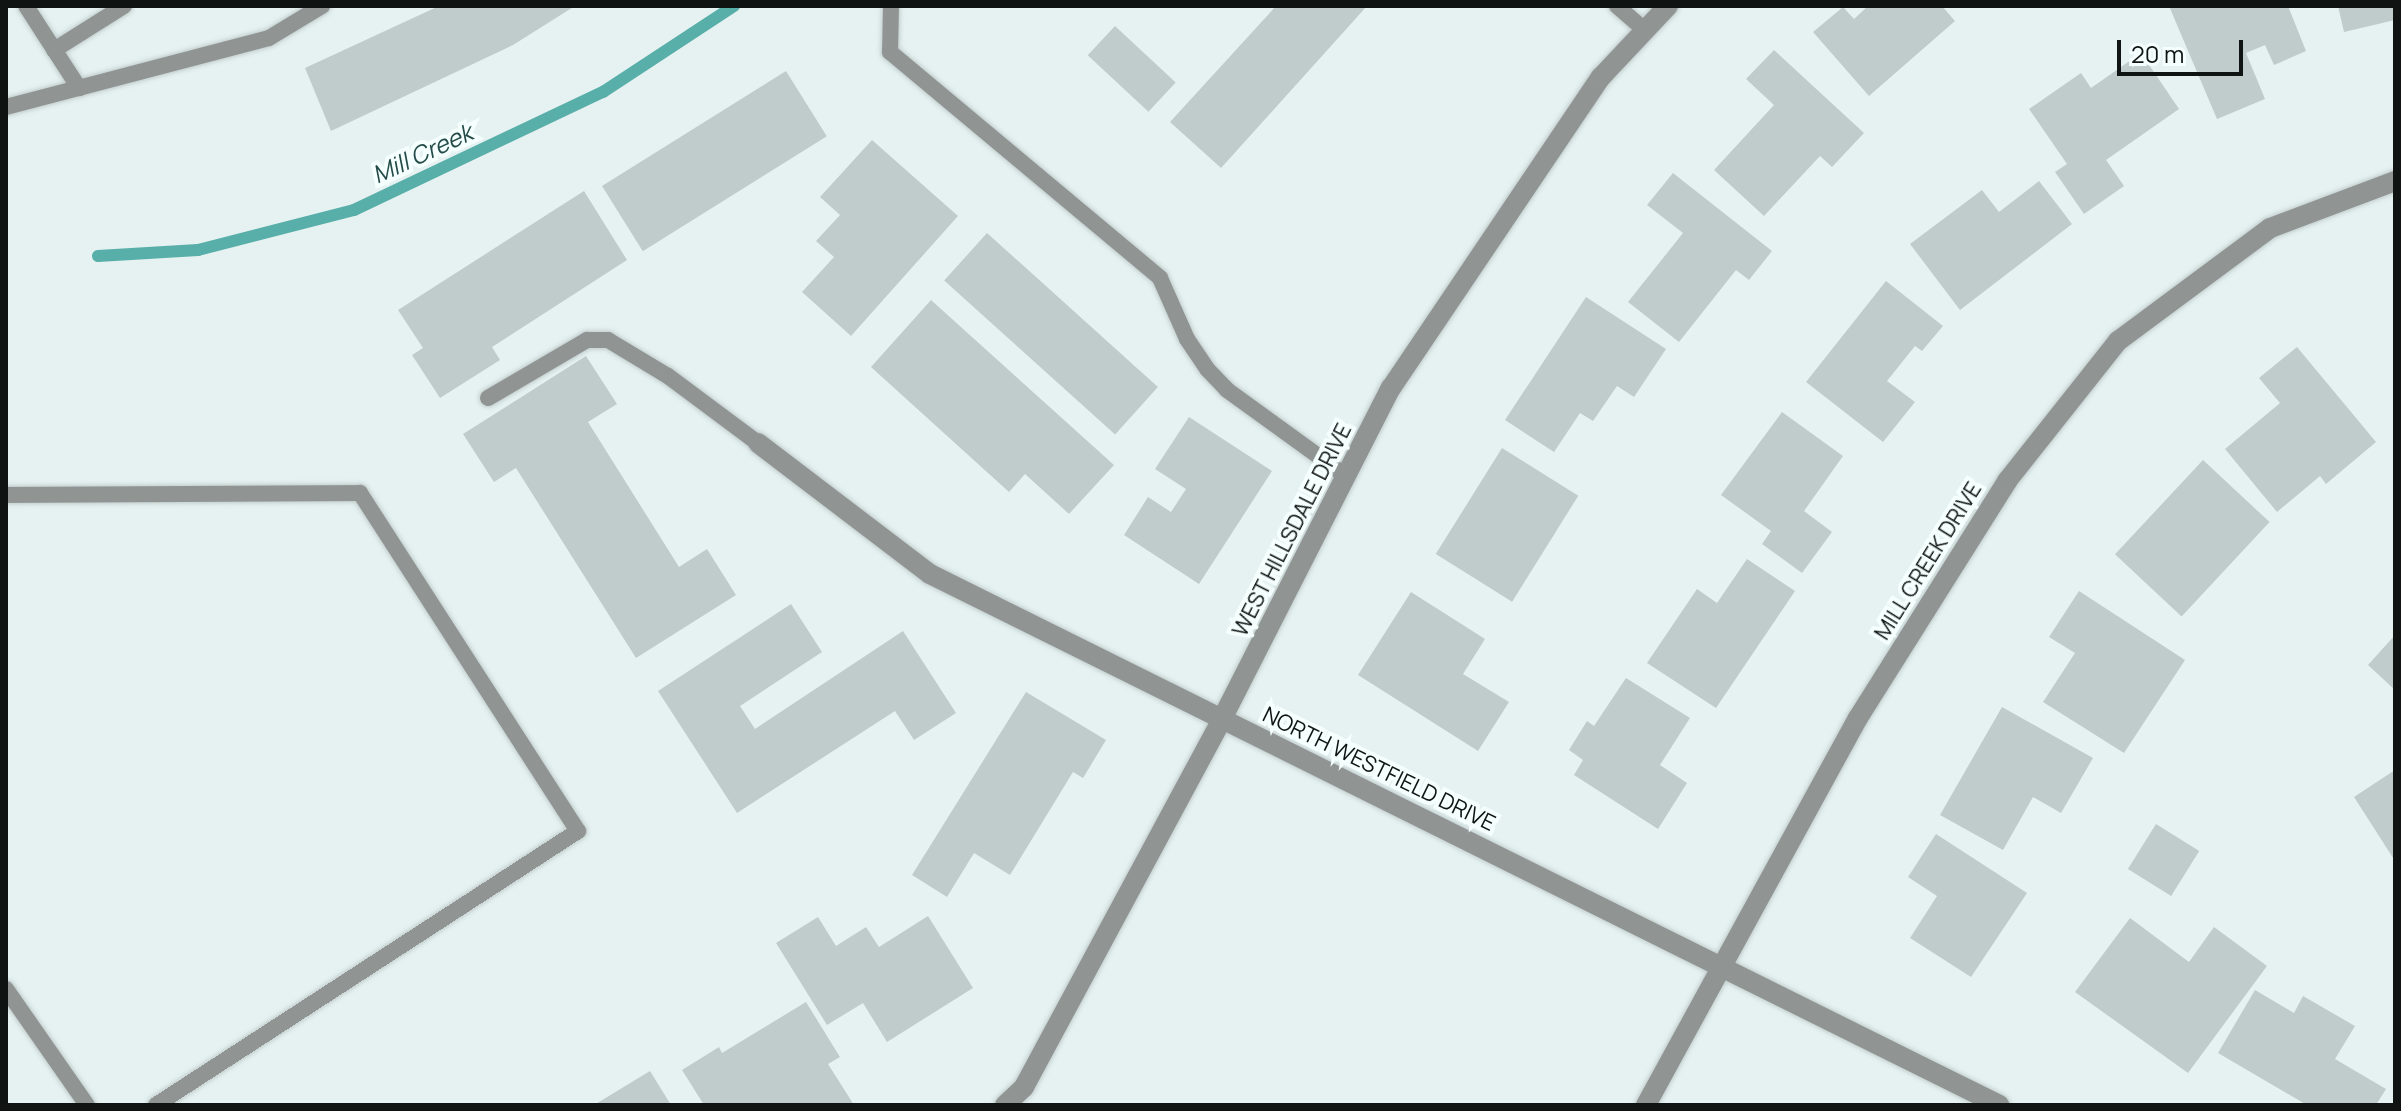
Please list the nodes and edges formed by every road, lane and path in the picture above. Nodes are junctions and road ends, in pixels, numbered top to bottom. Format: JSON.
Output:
{"nodes":[{"id":1,"x":26,"y":6,"type":"edge"},
{"id":2,"x":124,"y":6,"type":"edge"},
{"id":3,"x":322,"y":6,"type":"edge"},
{"id":4,"x":891,"y":6,"type":"edge"},
{"id":5,"x":1617,"y":6,"type":"edge"},
{"id":6,"x":1668,"y":6,"type":"edge"},
{"id":7,"x":1645,"y":30,"type":"junction"},
{"id":8,"x":54,"y":50,"type":"junction"},
{"id":9,"x":79,"y":88,"type":"junction"},
{"id":10,"x":6,"y":107,"type":"edge"},
{"id":11,"x":2395,"y":181,"type":"edge"},
{"id":12,"x":488,"y":398,"type":"dead end"},
{"id":13,"x":758,"y":443,"type":"joint"},
{"id":14,"x":1346,"y":476,"type":"junction"},
{"id":15,"x":6,"y":495,"type":"edge"},
{"id":16,"x":1222,"y":719,"type":"junction"},
{"id":17,"x":1723,"y":965,"type":"junction"},
{"id":18,"x":6,"y":989,"type":"edge"},
{"id":19,"x":87,"y":1105,"type":"edge"},
{"id":20,"x":156,"y":1105,"type":"edge"},
{"id":21,"x":1005,"y":1105,"type":"edge"},
{"id":22,"x":1646,"y":1105,"type":"edge"},
{"id":23,"x":1999,"y":1105,"type":"edge"}],
"edges":[{"from":1,"to":8,"type":"lane"},
{"from":2,"to":8,"type":"lane"},
{"from":3,"to":9,"type":"lane"},
{"from":4,"to":14,"type":"lane"},
{"from":5,"to":7,"type":"lane"},
{"from":6,"to":7,"type":"street","name":"WEST HILLSDALE DRIVE"},
{"from":7,"to":14,"type":"street","name":"WEST HILLSDALE DRIVE"},
{"from":8,"to":9,"type":"lane"},
{"from":9,"to":10,"type":"lane"},
{"from":11,"to":17,"type":"street","name":"MILL CREEK DRIVE"},
{"from":12,"to":13,"type":"lane"},
{"from":13,"to":16,"type":"street","name":"NORTH WESTFIELD DRIVE"},
{"from":14,"to":16,"type":"street","name":"WEST HILLSDALE DRIVE"},
{"from":15,"to":20,"type":"lane"},
{"from":16,"to":17,"type":"street","name":"NORTH WESTFIELD DRIVE"},
{"from":16,"to":21,"type":"street","name":"WEST HILLSDALE DRIVE"},
{"from":17,"to":22,"type":"street","name":"MILL CREEK DRIVE"},
{"from":17,"to":23,"type":"street","name":"NORTH WESTFIELD DRIVE"},
{"from":18,"to":19,"type":"lane"}]}
